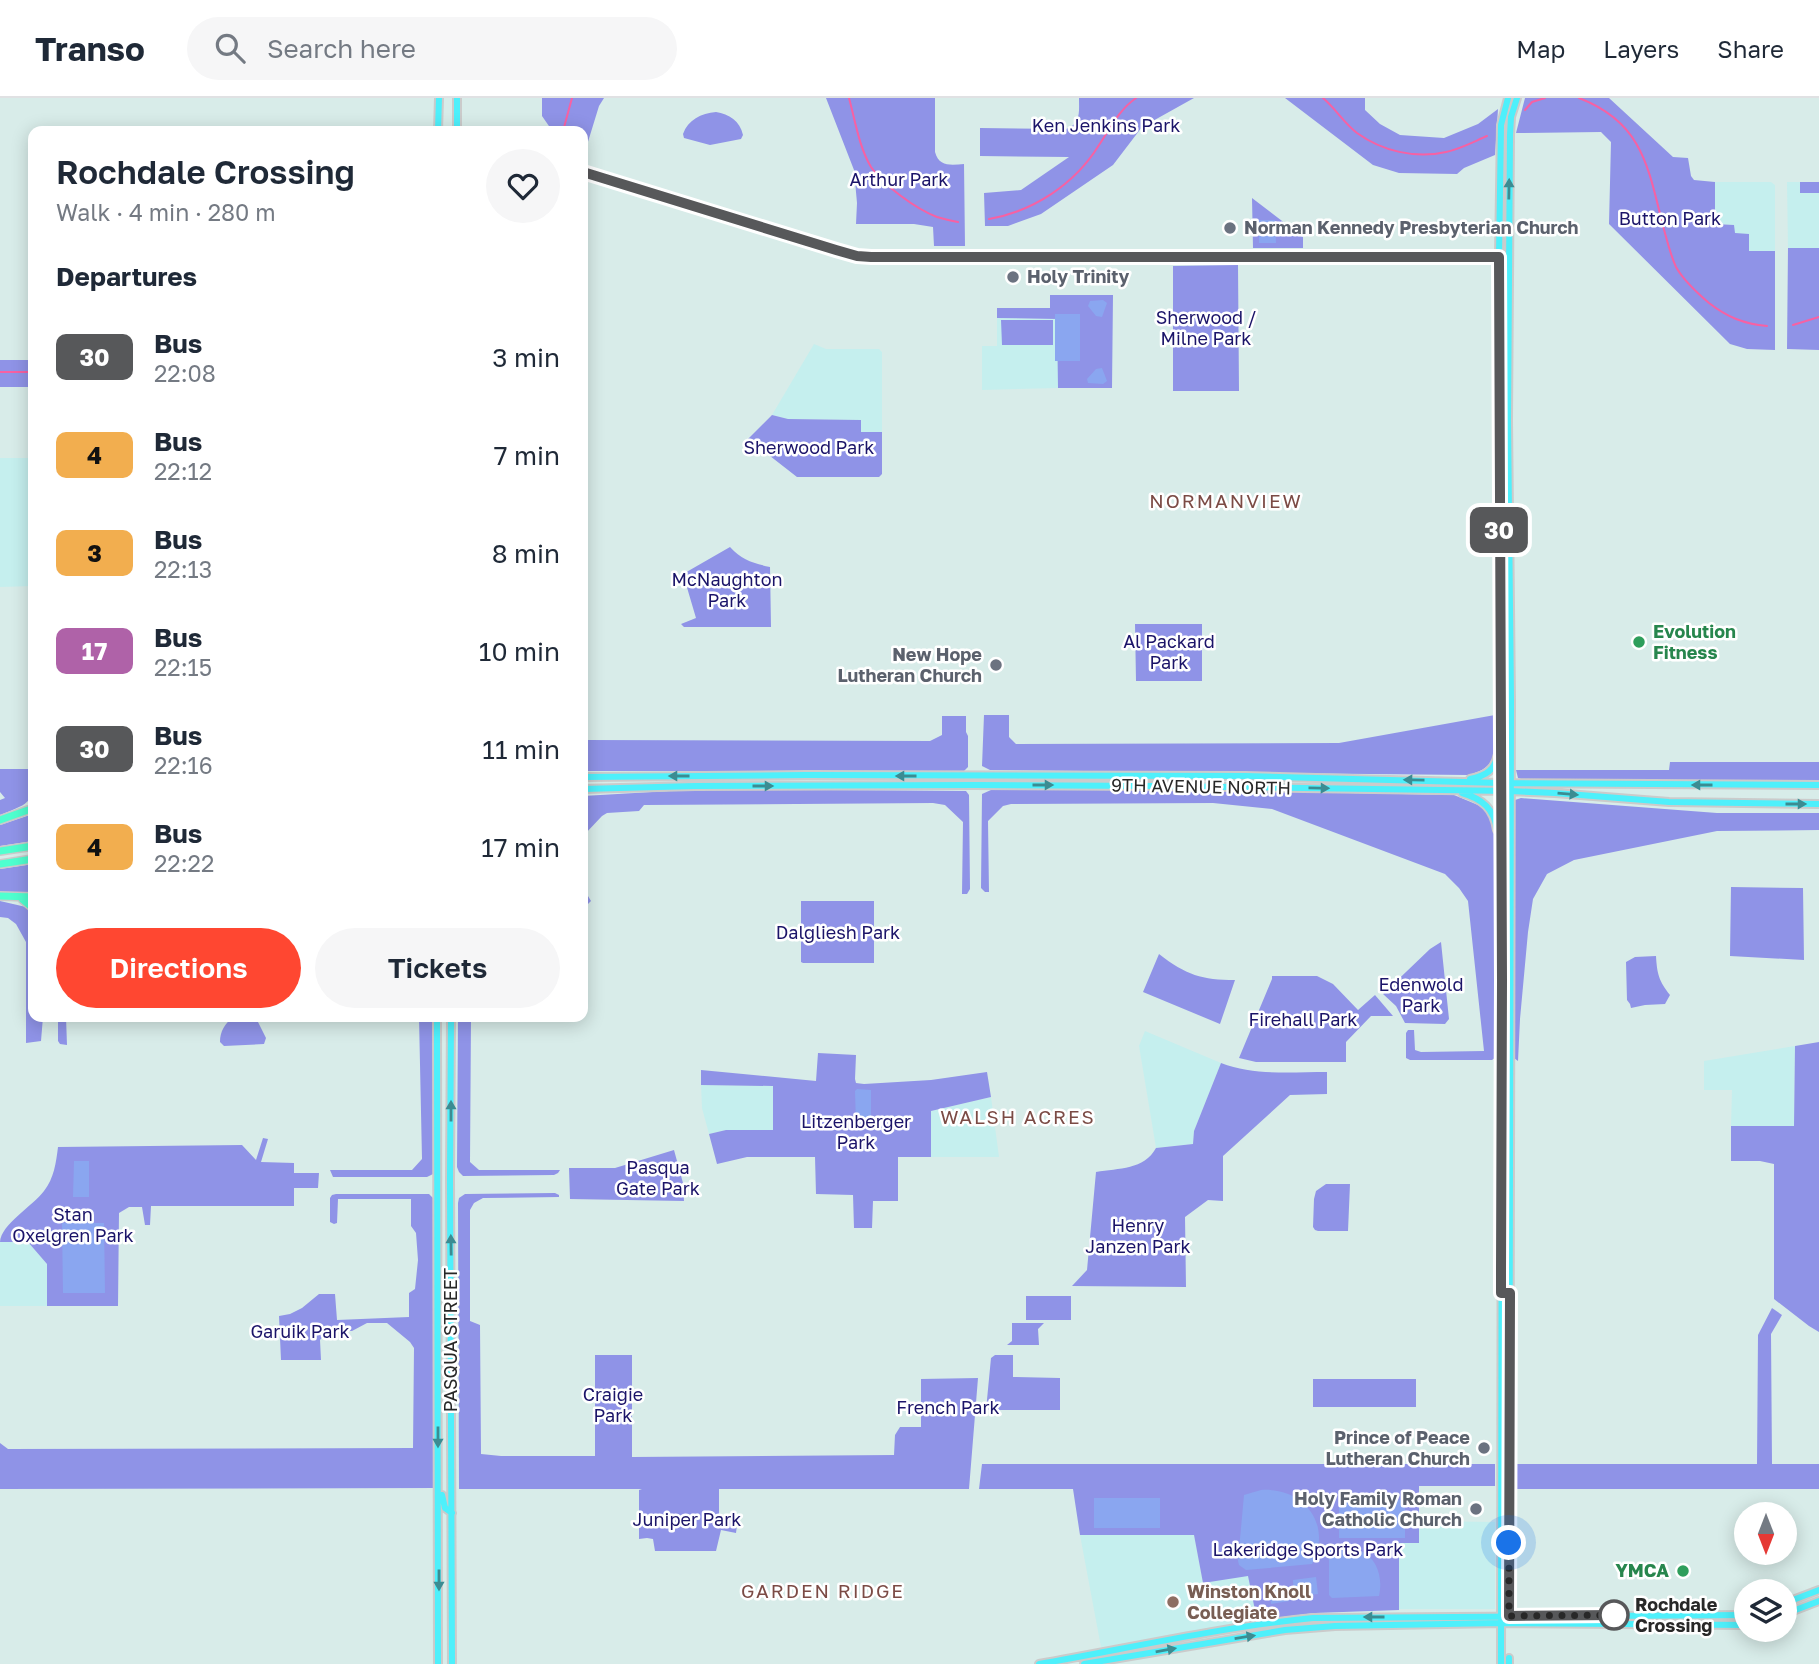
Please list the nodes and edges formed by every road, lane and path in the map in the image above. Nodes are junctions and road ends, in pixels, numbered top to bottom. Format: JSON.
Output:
{"nodes":[{"id":1,"x":439,"y":98,"type":"edge"},
{"id":2,"x":457,"y":98,"type":"edge"},
{"id":3,"x":1508,"y":98,"type":"edge"},
{"id":4,"x":1517,"y":98,"type":"edge"},
{"id":5,"x":438,"y":126,"type":"edge"},
{"id":6,"x":457,"y":126,"type":"edge"},
{"id":7,"x":1501,"y":699,"type":"junction"},
{"id":8,"x":1511,"y":713,"type":"junction"},
{"id":9,"x":1501,"y":731,"type":"junction"},
{"id":10,"x":588,"y":777,"type":"edge"},
{"id":11,"x":1462,"y":781,"type":"junction"},
{"id":12,"x":1510,"y":782,"type":"junction"},
{"id":13,"x":1500,"y":783,"type":"junction"},
{"id":14,"x":1819,"y":785,"type":"edge"},
{"id":15,"x":588,"y":789,"type":"edge"},
{"id":16,"x":1454,"y":791,"type":"junction"},
{"id":17,"x":1500,"y":791,"type":"junction"},
{"id":18,"x":1510,"y":791,"type":"junction"},
{"id":19,"x":1819,"y":804,"type":"edge"},
{"id":20,"x":28,"y":809,"type":"edge"},
{"id":21,"x":0,"y":820,"type":"edge"},
{"id":22,"x":28,"y":847,"type":"edge"},
{"id":23,"x":0,"y":851,"type":"edge"},
{"id":24,"x":28,"y":860,"type":"edge"},
{"id":25,"x":0,"y":864,"type":"edge"},
{"id":26,"x":1500,"y":881,"type":"junction"},
{"id":27,"x":0,"y":896,"type":"edge"},
{"id":28,"x":18,"y":897,"type":"junction"},
{"id":29,"x":28,"y":897,"type":"edge"},
{"id":30,"x":28,"y":902,"type":"edge"},
{"id":31,"x":438,"y":1022,"type":"edge"},
{"id":32,"x":451,"y":1022,"type":"edge"},
{"id":33,"x":439,"y":1473,"type":"junction"},
{"id":34,"x":452,"y":1513,"type":"junction"},
{"id":35,"x":1819,"y":1590,"type":"edge"},
{"id":36,"x":1797,"y":1598,"type":"edge"},
{"id":37,"x":1819,"y":1601,"type":"edge"},
{"id":38,"x":1797,"y":1609,"type":"edge"},
{"id":39,"x":1734,"y":1615,"type":"edge"},
{"id":40,"x":1501,"y":1619,"type":"junction"},
{"id":41,"x":1509,"y":1619,"type":"junction"},
{"id":42,"x":1734,"y":1625,"type":"edge"},
{"id":43,"x":438,"y":1664,"type":"edge"},
{"id":44,"x":455,"y":1664,"type":"edge"},
{"id":45,"x":1039,"y":1664,"type":"edge"},
{"id":46,"x":1084,"y":1664,"type":"edge"},
{"id":47,"x":1501,"y":1664,"type":"edge"}],
"edges":[{"from":1,"to":5,"type":"main road"},
{"from":2,"to":6,"type":"main road"},
{"from":3,"to":7,"type":"main road"},
{"from":8,"to":4,"type":"main road","one_way":true},
{"from":7,"to":8,"type":"main road"},
{"from":7,"to":9,"type":"main road"},
{"from":8,"to":12,"type":"main road"},
{"from":9,"to":11,"type":"main road"},
{"from":9,"to":13,"type":"main road"},
{"from":11,"to":10,"type":"main road","name":"9TH AVENUE NORTH","one_way":true},
{"from":11,"to":13,"type":"main road","name":"9TH AVENUE NORTH"},
{"from":12,"to":13,"type":"main road","name":"9TH AVENUE NORTH"},
{"from":14,"to":12,"type":"main road","name":"9TH AVENUE NORTH","one_way":true},
{"from":12,"to":18,"type":"main road"},
{"from":13,"to":17,"type":"main road"},
{"from":15,"to":16,"type":"main road","name":"9TH AVENUE NORTH","one_way":true},
{"from":16,"to":17,"type":"main road","name":"9TH AVENUE NORTH"},
{"from":16,"to":26,"type":"main road"},
{"from":17,"to":18,"type":"main road","name":"9TH AVENUE NORTH"},
{"from":17,"to":26,"type":"main road"},
{"from":18,"to":19,"type":"main road","name":"9TH AVENUE NORTH","one_way":true},
{"from":18,"to":41,"type":"main road"},
{"from":20,"to":21,"type":"highway"},
{"from":22,"to":23,"type":"highway"},
{"from":24,"to":25,"type":"highway"},
{"from":26,"to":40,"type":"main road"},
{"from":27,"to":28,"type":"highway"},
{"from":28,"to":29,"type":"highway"},
{"from":28,"to":30,"type":"highway"},
{"from":31,"to":33,"type":"main road","name":"PASQUA STREET","one_way":true},
{"from":34,"to":32,"type":"main road","name":"PASQUA STREET","one_way":true},
{"from":33,"to":34,"type":"main road"},
{"from":33,"to":43,"type":"main road","name":"PASQUA STREET","one_way":true},
{"from":34,"to":44,"type":"main road","name":"PASQUA STREET"},
{"from":35,"to":36,"type":"main road"},
{"from":37,"to":38,"type":"main road"},
{"from":39,"to":41,"type":"main road"},
{"from":40,"to":41,"type":"main road"},
{"from":40,"to":45,"type":"main road","one_way":true},
{"from":46,"to":40,"type":"main road","one_way":true},
{"from":40,"to":47,"type":"main road"},
{"from":41,"to":42,"type":"main road"}]}
